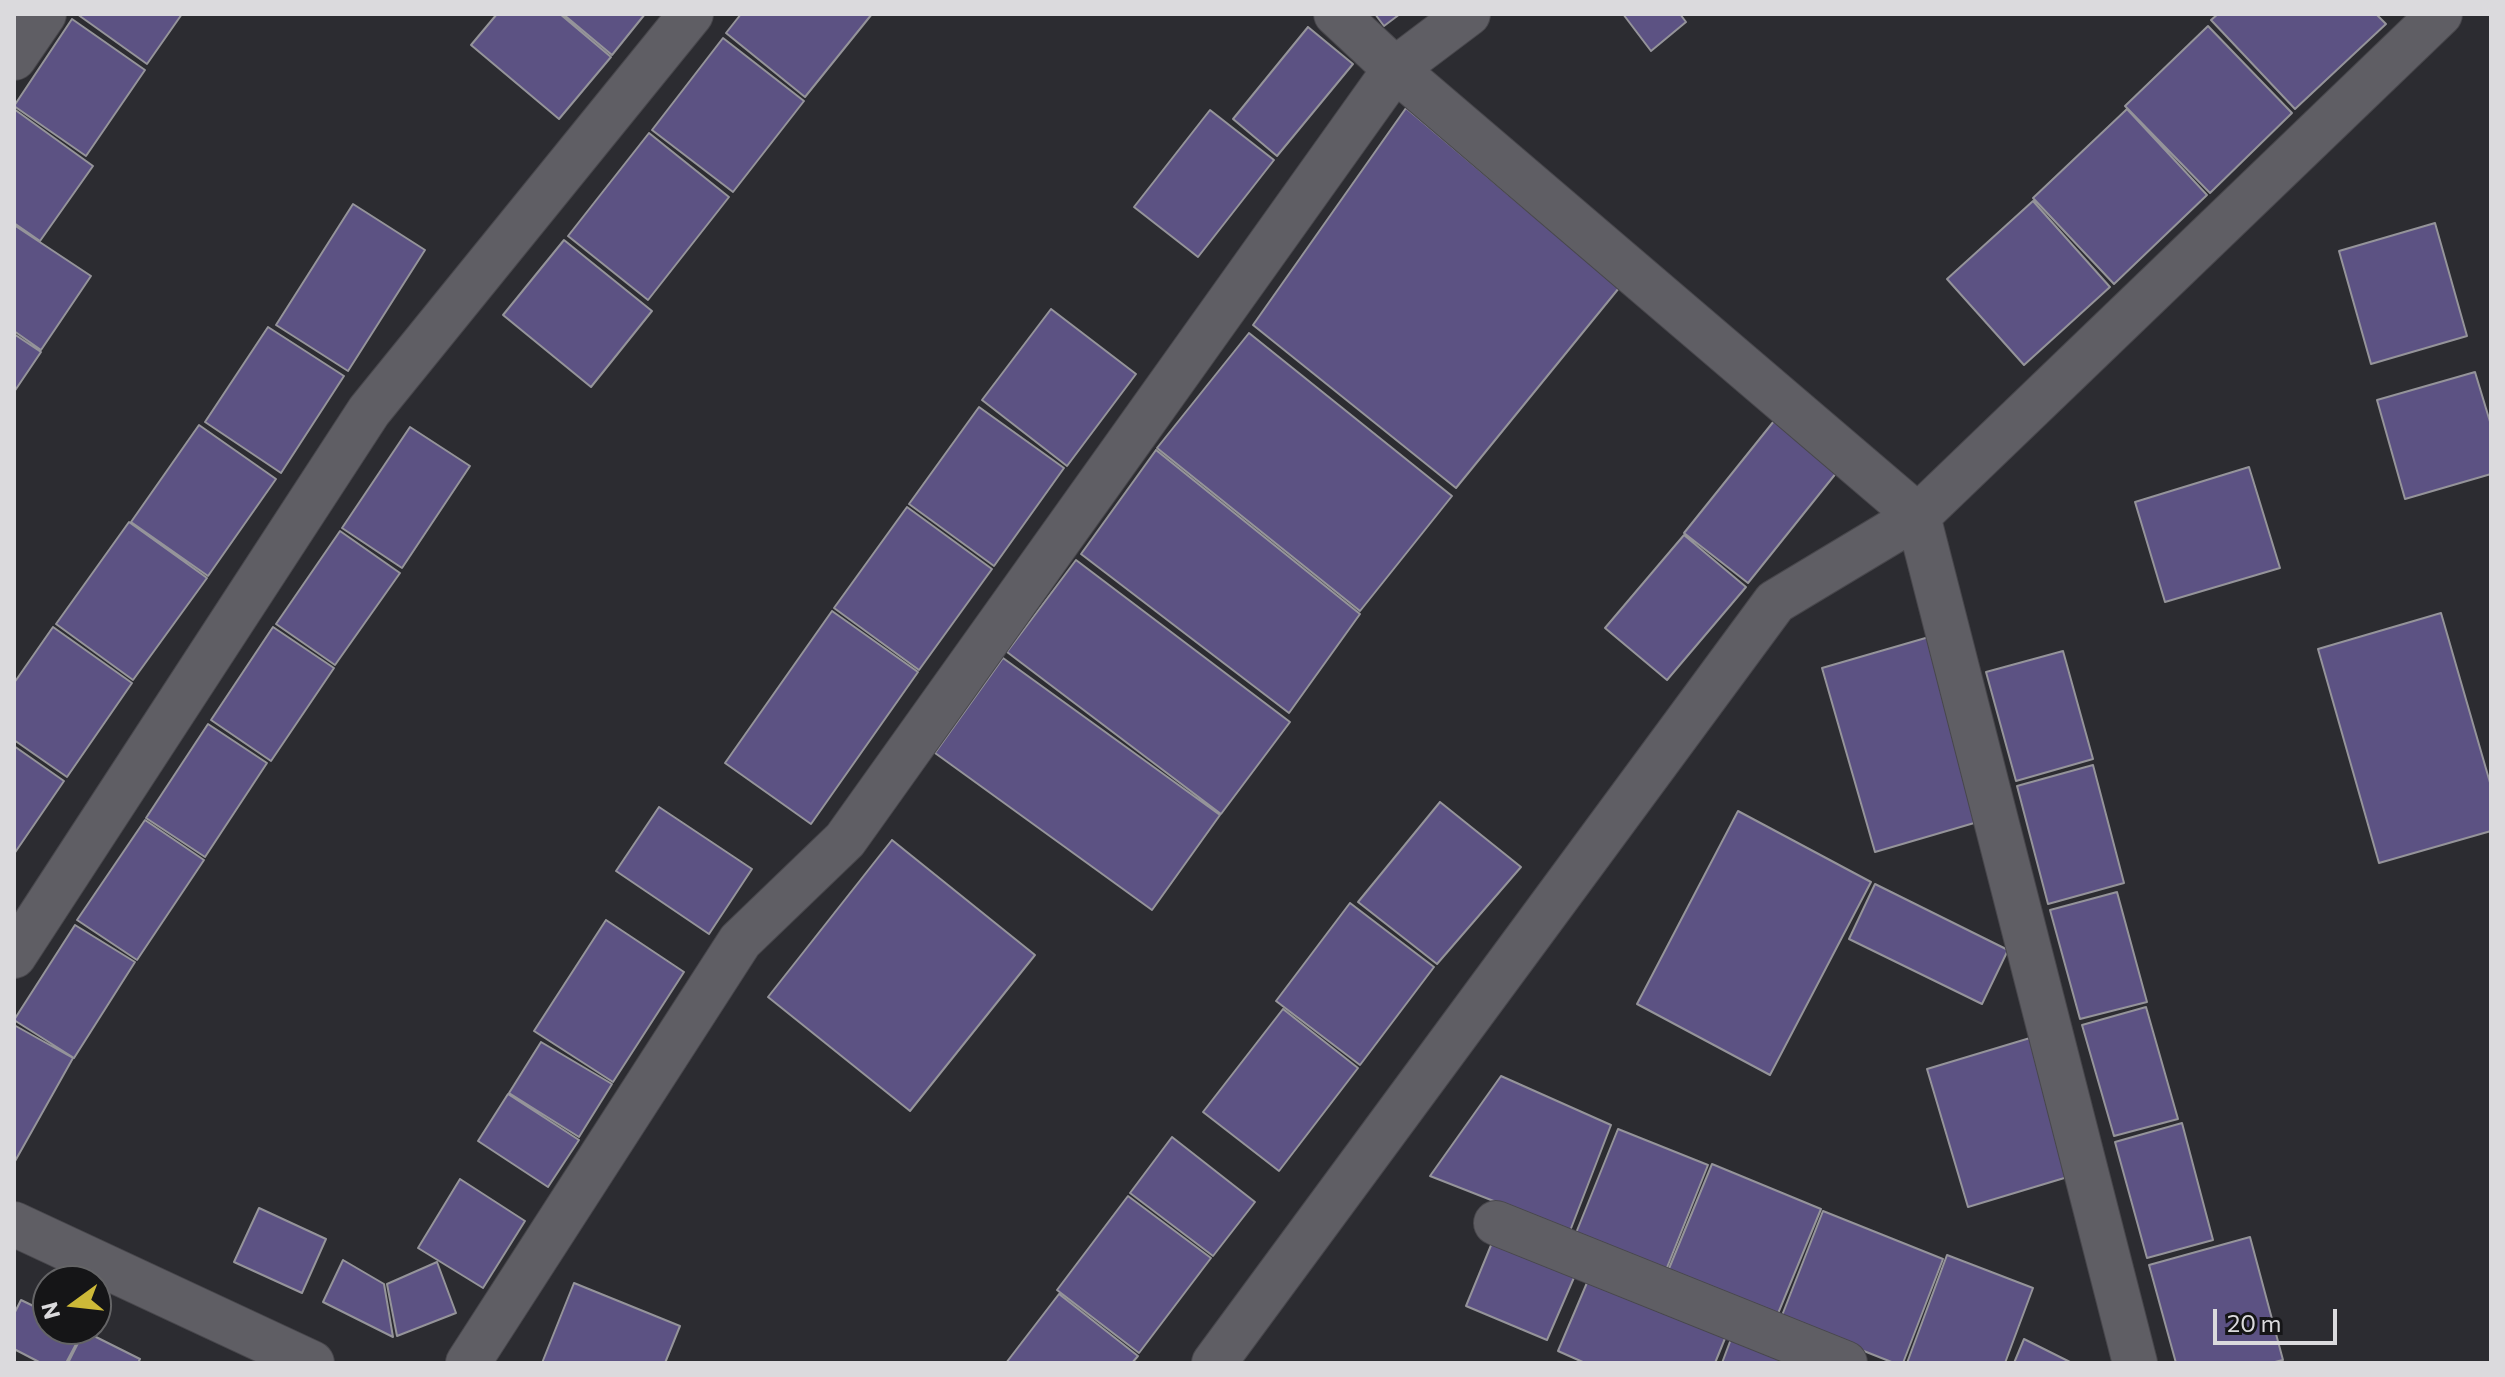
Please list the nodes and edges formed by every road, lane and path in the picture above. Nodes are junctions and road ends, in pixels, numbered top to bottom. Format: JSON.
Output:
{"nodes":[{"id":1,"x":44,"y":14,"type":"edge"},
{"id":2,"x":691,"y":14,"type":"edge"},
{"id":3,"x":1336,"y":14,"type":"edge"},
{"id":4,"x":1468,"y":14,"type":"edge"},
{"id":5,"x":2440,"y":14,"type":"edge"},
{"id":6,"x":14,"y":58,"type":"edge"},
{"id":7,"x":1395,"y":69,"type":"junction"},
{"id":8,"x":1918,"y":516,"type":"junction"},
{"id":9,"x":14,"y":956,"type":"edge"},
{"id":10,"x":1496,"y":1223,"type":"dead end"},
{"id":11,"x":14,"y":1224,"type":"edge"},
{"id":12,"x":312,"y":1363,"type":"edge"},
{"id":13,"x":468,"y":1363,"type":"edge"},
{"id":14,"x":1214,"y":1363,"type":"edge"},
{"id":15,"x":1845,"y":1363,"type":"edge"},
{"id":16,"x":2135,"y":1363,"type":"edge"}],
"edges":[{"from":1,"to":6,"type":"street"},
{"from":2,"to":9,"type":"street"},
{"from":3,"to":7,"type":"street"},
{"from":4,"to":7,"type":"street"},
{"from":5,"to":8,"type":"street"},
{"from":7,"to":8,"type":"street"},
{"from":7,"to":13,"type":"street"},
{"from":8,"to":14,"type":"street"},
{"from":8,"to":16,"type":"street"},
{"from":10,"to":15,"type":"street"},
{"from":11,"to":12,"type":"street"}]}
